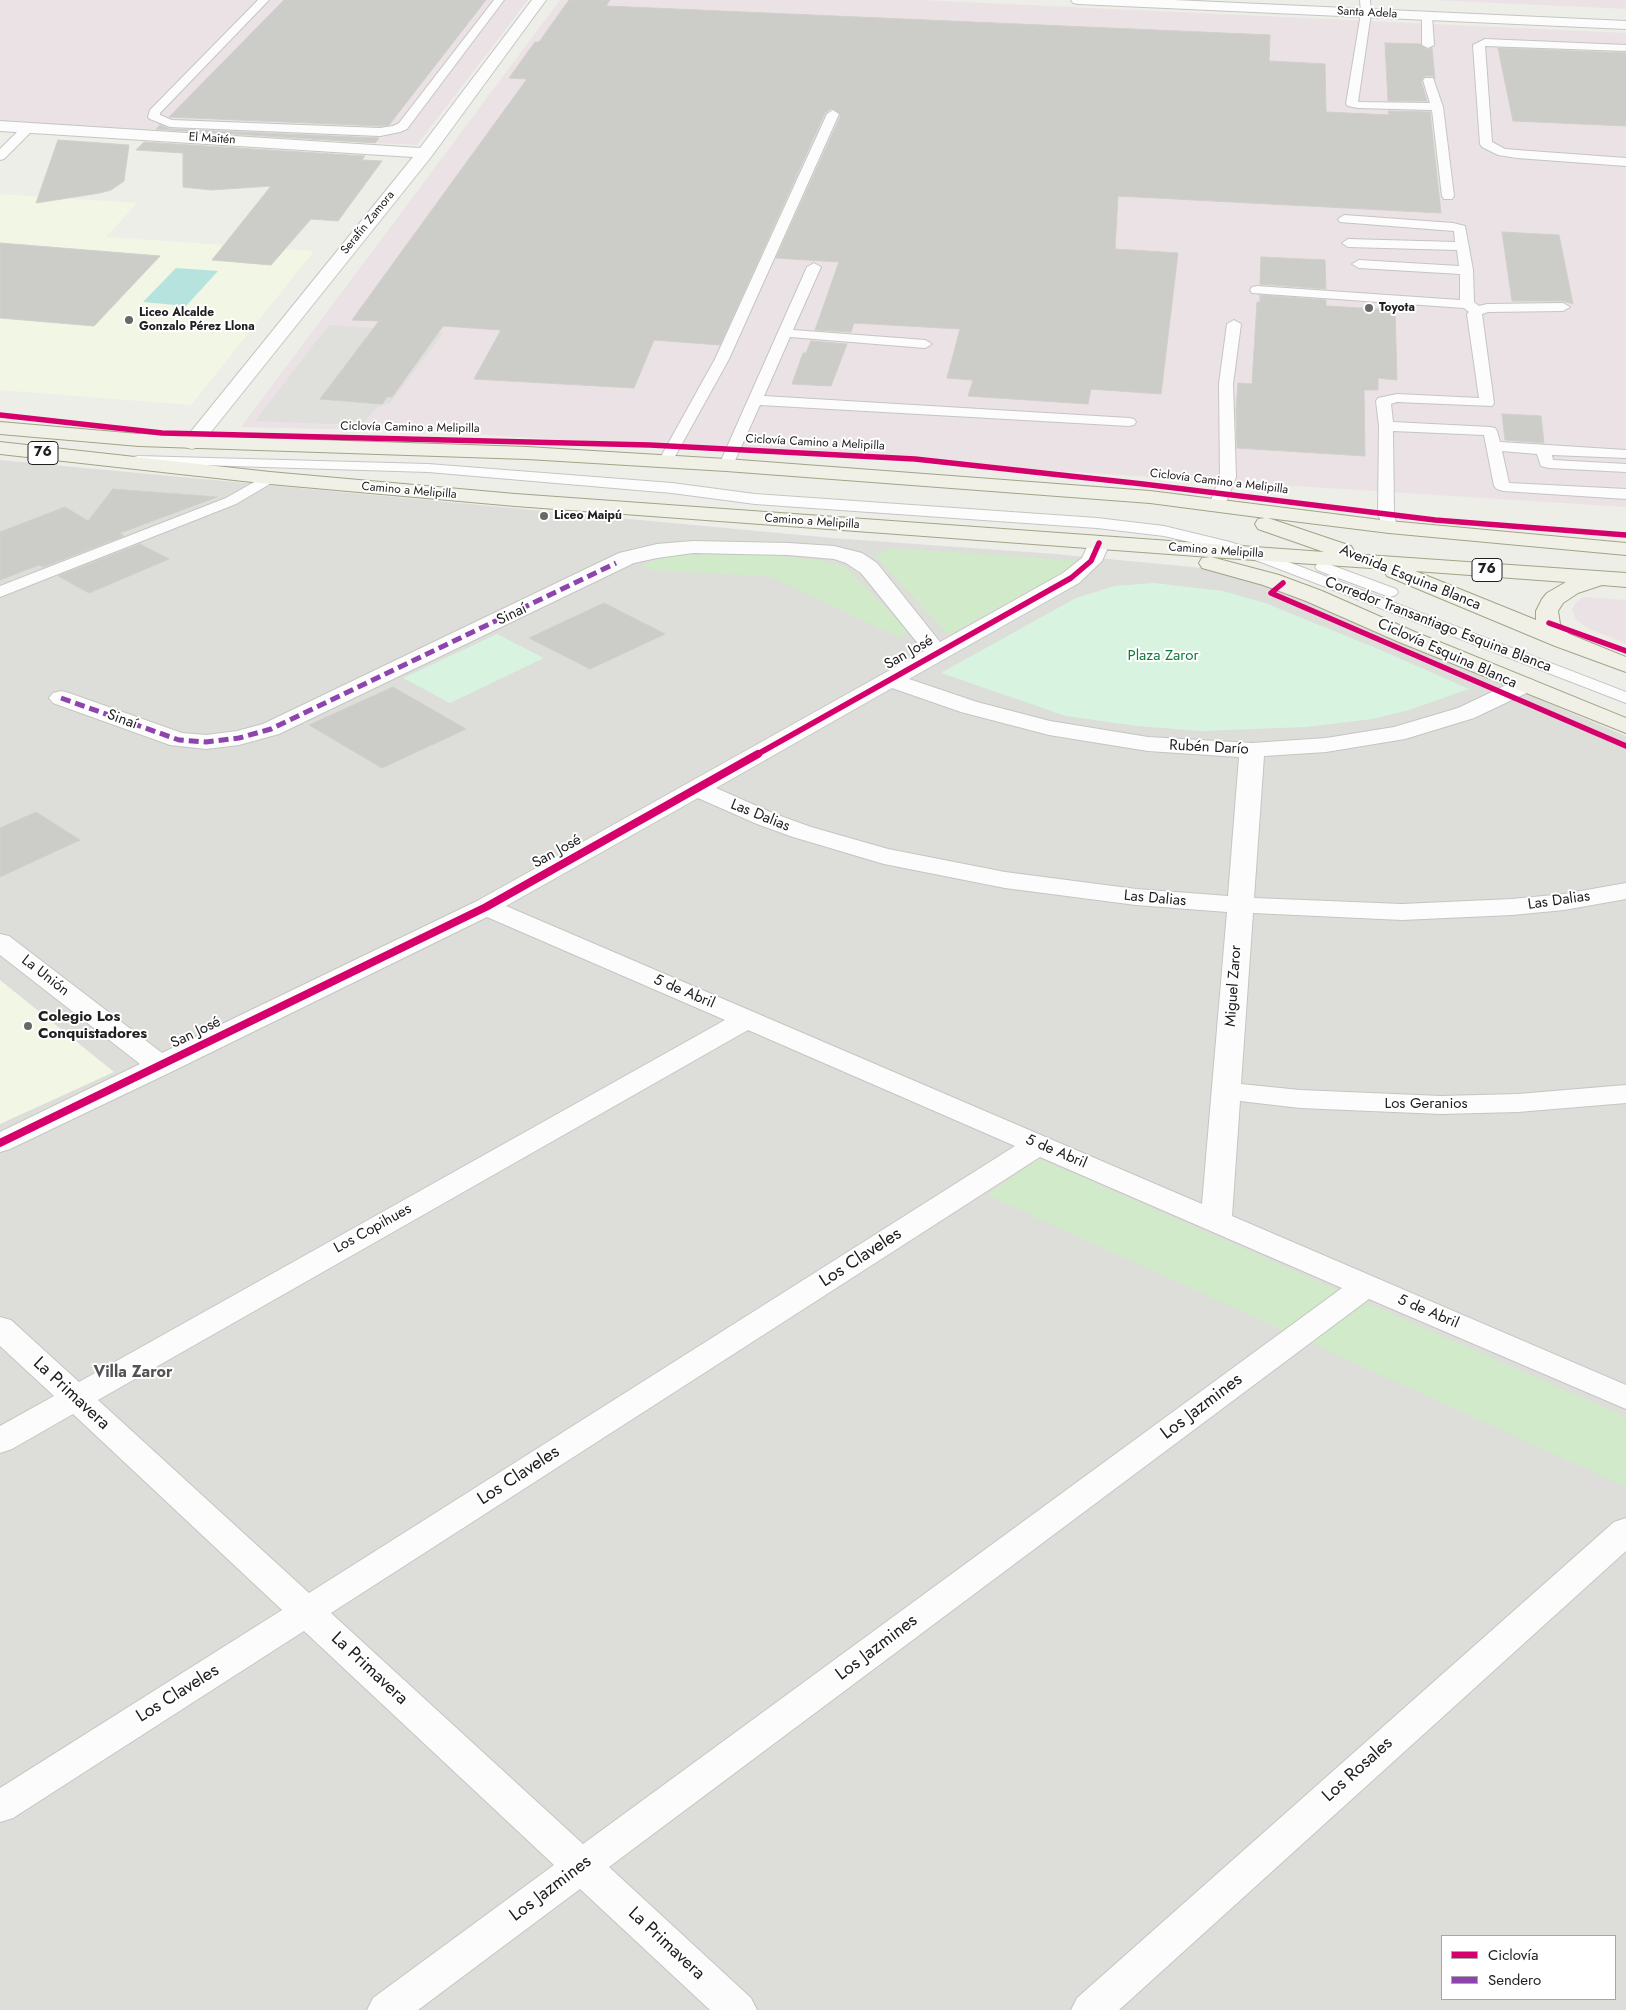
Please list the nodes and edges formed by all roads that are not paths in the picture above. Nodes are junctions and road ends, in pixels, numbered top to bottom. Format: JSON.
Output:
{"nodes":[{"id":1,"x":264,"y":0,"type":"edge"},
{"id":2,"x":499,"y":0,"type":"edge"},
{"id":3,"x":539,"y":0,"type":"edge"},
{"id":4,"x":1078,"y":0,"type":"edge"},
{"id":5,"x":1366,"y":6,"type":"edge"},
{"id":6,"x":1427,"y":16,"type":"junction"},
{"id":7,"x":1626,"y":25,"type":"edge"},
{"id":8,"x":1428,"y":45,"type":"dead end"},
{"id":9,"x":1626,"y":48,"type":"edge"},
{"id":10,"x":1429,"y":80,"type":"dead end"},
{"id":11,"x":1437,"y":107,"type":"junction"},
{"id":12,"x":833,"y":114,"type":"dead end"},
{"id":13,"x":0,"y":126,"type":"edge"},
{"id":14,"x":28,"y":128,"type":"junction"},
{"id":15,"x":425,"y":153,"type":"junction"},
{"id":16,"x":0,"y":156,"type":"edge"},
{"id":17,"x":1626,"y":162,"type":"edge"},
{"id":18,"x":1448,"y":196,"type":"dead end"},
{"id":19,"x":1344,"y":219,"type":"dead end"},
{"id":20,"x":1348,"y":242,"type":"dead end"},
{"id":21,"x":1463,"y":246,"type":"junction"},
{"id":22,"x":1359,"y":264,"type":"dead end"},
{"id":23,"x":814,"y":267,"type":"dead end"},
{"id":24,"x":1466,"y":270,"type":"junction"},
{"id":25,"x":1257,"y":290,"type":"dead end"},
{"id":26,"x":1472,"y":307,"type":"junction"},
{"id":27,"x":1563,"y":307,"type":"dead end"},
{"id":28,"x":1234,"y":324,"type":"dead end"},
{"id":29,"x":784,"y":333,"type":"junction"},
{"id":30,"x":925,"y":344,"type":"dead end"},
{"id":31,"x":755,"y":400,"type":"junction"},
{"id":32,"x":1487,"y":403,"type":"junction"},
{"id":33,"x":1130,"y":422,"type":"dead end"},
{"id":34,"x":1386,"y":426,"type":"junction"},
{"id":35,"x":0,"y":428,"type":"edge"},
{"id":36,"x":1490,"y":431,"type":"junction"},
{"id":37,"x":192,"y":442,"type":"junction"},
{"id":38,"x":1494,"y":446,"type":"junction"},
{"id":39,"x":0,"y":448,"type":"edge"},
{"id":40,"x":1544,"y":450,"type":"junction"},
{"id":41,"x":1626,"y":454,"type":"edge"},
{"id":42,"x":86,"y":458,"type":"junction"},
{"id":43,"x":666,"y":460,"type":"junction"},
{"id":44,"x":726,"y":464,"type":"junction"},
{"id":45,"x":1626,"y":468,"type":"edge"},
{"id":46,"x":270,"y":478,"type":"junction"},
{"id":47,"x":1626,"y":494,"type":"edge"},
{"id":48,"x":1190,"y":501,"type":"junction"},
{"id":49,"x":1217,"y":505,"type":"junction"},
{"id":50,"x":1389,"y":527,"type":"junction"},
{"id":51,"x":1099,"y":543,"type":"junction"},
{"id":52,"x":1136,"y":546,"type":"junction"},
{"id":53,"x":1626,"y":549,"type":"edge"},
{"id":54,"x":1250,"y":553,"type":"junction"},
{"id":55,"x":1291,"y":556,"type":"junction"},
{"id":56,"x":1368,"y":561,"type":"junction"},
{"id":57,"x":1616,"y":579,"type":"edge"},
{"id":58,"x":0,"y":592,"type":"edge"},
{"id":59,"x":1563,"y":641,"type":"junction"},
{"id":60,"x":938,"y":653,"type":"junction"},
{"id":61,"x":1626,"y":665,"type":"edge"},
{"id":62,"x":891,"y":680,"type":"junction"},
{"id":63,"x":1525,"y":685,"type":"junction"},
{"id":64,"x":1626,"y":687,"type":"edge"},
{"id":65,"x":61,"y":698,"type":"dead end"},
{"id":66,"x":1626,"y":698,"type":"edge"},
{"id":67,"x":1626,"y":726,"type":"edge"},
{"id":68,"x":1252,"y":750,"type":"junction"},
{"id":69,"x":698,"y":789,"type":"junction"},
{"id":70,"x":1626,"y":891,"type":"edge"},
{"id":71,"x":1240,"y":905,"type":"junction"},
{"id":72,"x":486,"y":907,"type":"junction"},
{"id":73,"x":0,"y":942,"type":"edge"},
{"id":74,"x":747,"y":1019,"type":"junction"},
{"id":75,"x":161,"y":1066,"type":"junction"},
{"id":76,"x":1226,"y":1091,"type":"junction"},
{"id":77,"x":1626,"y":1094,"type":"edge"},
{"id":78,"x":0,"y":1143,"type":"edge"},
{"id":79,"x":1038,"y":1145,"type":"junction"},
{"id":80,"x":1216,"y":1222,"type":"junction"},
{"id":81,"x":1366,"y":1286,"type":"junction"},
{"id":82,"x":0,"y":1328,"type":"edge"},
{"id":83,"x":75,"y":1398,"type":"junction"},
{"id":84,"x":1626,"y":1398,"type":"edge"},
{"id":85,"x":0,"y":1440,"type":"edge"},
{"id":86,"x":1626,"y":1531,"type":"edge"},
{"id":87,"x":307,"y":1612,"type":"junction"},
{"id":88,"x":0,"y":1806,"type":"edge"},
{"id":89,"x":581,"y":1866,"type":"junction"},
{"id":90,"x":387,"y":2010,"type":"edge"},
{"id":91,"x":737,"y":2010,"type":"edge"},
{"id":92,"x":1091,"y":2010,"type":"edge"}],
"edges":[{"from":1,"to":2,"type":"lane"},
{"from":3,"to":15,"type":"street","name":"Serafín Zamora"},
{"from":4,"to":5,"type":"street","name":"Santa Adela"},
{"from":5,"to":6,"type":"street","name":"Santa Adela"},
{"from":5,"to":11,"type":"lane"},
{"from":6,"to":7,"type":"street","name":"Santa Adela"},
{"from":6,"to":8,"type":"lane"},
{"from":9,"to":17,"type":"lane"},
{"from":10,"to":11,"type":"lane"},
{"from":11,"to":18,"type":"lane"},
{"from":12,"to":43,"type":"lane"},
{"from":13,"to":14,"type":"street","name":"El Maitén"},
{"from":14,"to":15,"type":"street","name":"El Maitén"},
{"from":14,"to":16,"type":"lane"},
{"from":15,"to":37,"type":"street","name":"Serafín Zamora"},
{"from":19,"to":21,"type":"lane"},
{"from":20,"to":21,"type":"lane"},
{"from":21,"to":24,"type":"lane"},
{"from":22,"to":24,"type":"lane"},
{"from":23,"to":29,"type":"lane"},
{"from":24,"to":26,"type":"lane"},
{"from":25,"to":26,"type":"lane"},
{"from":26,"to":27,"type":"lane"},
{"from":26,"to":32,"type":"lane"},
{"from":28,"to":49,"type":"lane"},
{"from":29,"to":30,"type":"lane"},
{"from":29,"to":31,"type":"lane"},
{"from":31,"to":33,"type":"lane"},
{"from":31,"to":44,"type":"lane"},
{"from":32,"to":34,"type":"lane"},
{"from":32,"to":36,"type":"lane"},
{"from":34,"to":36,"type":"lane"},
{"from":34,"to":50,"type":"lane"},
{"from":35,"to":37,"type":"main road","number":"76"},
{"from":36,"to":38,"type":"lane"},
{"from":37,"to":43,"type":"main road","number":"76"},
{"from":37,"to":55,"type":"lane","name":"Corredor Transantiago Esquina Blanca"},
{"from":38,"to":40,"type":"lane"},
{"from":38,"to":47,"type":"lane"},
{"from":39,"to":42,"type":"main road","name":"Camino a Melipilla","number":"76"},
{"from":40,"to":41,"type":"lane"},
{"from":40,"to":45,"type":"lane"},
{"from":42,"to":46,"type":"main road","name":"Camino a Melipilla","number":"76"},
{"from":42,"to":54,"type":"lane","name":"Corredor Transantiago Esquina Blanca"},
{"from":43,"to":44,"type":"main road","number":"76"},
{"from":44,"to":48,"type":"main road","number":"76"},
{"from":46,"to":51,"type":"main road","name":"Camino a Melipilla","number":"76"},
{"from":46,"to":58,"type":"lane"},
{"from":48,"to":49,"type":"main road","number":"76"},
{"from":48,"to":56,"type":"main road","name":"Avenida Esquina Blanca"},
{"from":49,"to":50,"type":"main road","number":"76"},
{"from":50,"to":53,"type":"main road","number":"76"},
{"from":51,"to":52,"type":"main road","name":"Camino a Melipilla","number":"76"},
{"from":51,"to":60,"type":"street","name":"San José"},
{"from":52,"to":54,"type":"main road","name":"Camino a Melipilla","number":"76"},
{"from":52,"to":63,"type":"main road"},
{"from":54,"to":55,"type":"main road","name":"Camino a Melipilla","number":"76"},
{"from":54,"to":66,"type":"lane","name":"Corredor Transantiago Esquina Blanca"},
{"from":55,"to":56,"type":"main road","name":"Camino a Melipilla","number":"76"},
{"from":55,"to":64,"type":"lane","name":"Corredor Transantiago Esquina Blanca"},
{"from":56,"to":57,"type":"main road","name":"Camino a Melipilla","number":"76"},
{"from":56,"to":59,"type":"main road","name":"Avenida Esquina Blanca"},
{"from":57,"to":59,"type":"main road"},
{"from":59,"to":61,"type":"main road","name":"Avenida Esquina Blanca"},
{"from":60,"to":62,"type":"street","name":"San José"},
{"from":60,"to":65,"type":"street","name":"Sinaí"},
{"from":62,"to":68,"type":"street","name":"Rubén Darío"},
{"from":62,"to":69,"type":"street","name":"San José"},
{"from":63,"to":67,"type":"main road"},
{"from":63,"to":68,"type":"street","name":"Rubén Darío"},
{"from":68,"to":71,"type":"street","name":"Miguel Zaror"},
{"from":69,"to":71,"type":"street","name":"Las Dalias"},
{"from":69,"to":72,"type":"street","name":"San José"},
{"from":70,"to":71,"type":"street","name":"Las Dalias"},
{"from":71,"to":76,"type":"street","name":"Miguel Zaror"},
{"from":72,"to":74,"type":"street","name":"5 de Abril"},
{"from":72,"to":75,"type":"street","name":"San José"},
{"from":73,"to":75,"type":"street","name":"La Unión"},
{"from":74,"to":79,"type":"street","name":"5 de Abril"},
{"from":74,"to":83,"type":"street","name":"Los Copihues"},
{"from":75,"to":78,"type":"street","name":"San José"},
{"from":76,"to":77,"type":"street","name":"Los Geranios"},
{"from":76,"to":80,"type":"street","name":"Miguel Zaror"},
{"from":79,"to":80,"type":"street","name":"5 de Abril"},
{"from":79,"to":87,"type":"street","name":"Los Claveles"},
{"from":80,"to":81,"type":"street","name":"5 de Abril"},
{"from":81,"to":84,"type":"street","name":"5 de Abril"},
{"from":81,"to":89,"type":"street","name":"Los Jazmines"},
{"from":82,"to":83,"type":"street","name":"La Primavera"},
{"from":83,"to":85,"type":"street","name":"Los Copihues"},
{"from":83,"to":87,"type":"street","name":"La Primavera"},
{"from":86,"to":92,"type":"street","name":"Los Rosales"},
{"from":87,"to":88,"type":"street","name":"Los Claveles"},
{"from":87,"to":89,"type":"street","name":"La Primavera"},
{"from":89,"to":90,"type":"street","name":"Los Jazmines"},
{"from":89,"to":91,"type":"street","name":"La Primavera"}]}
